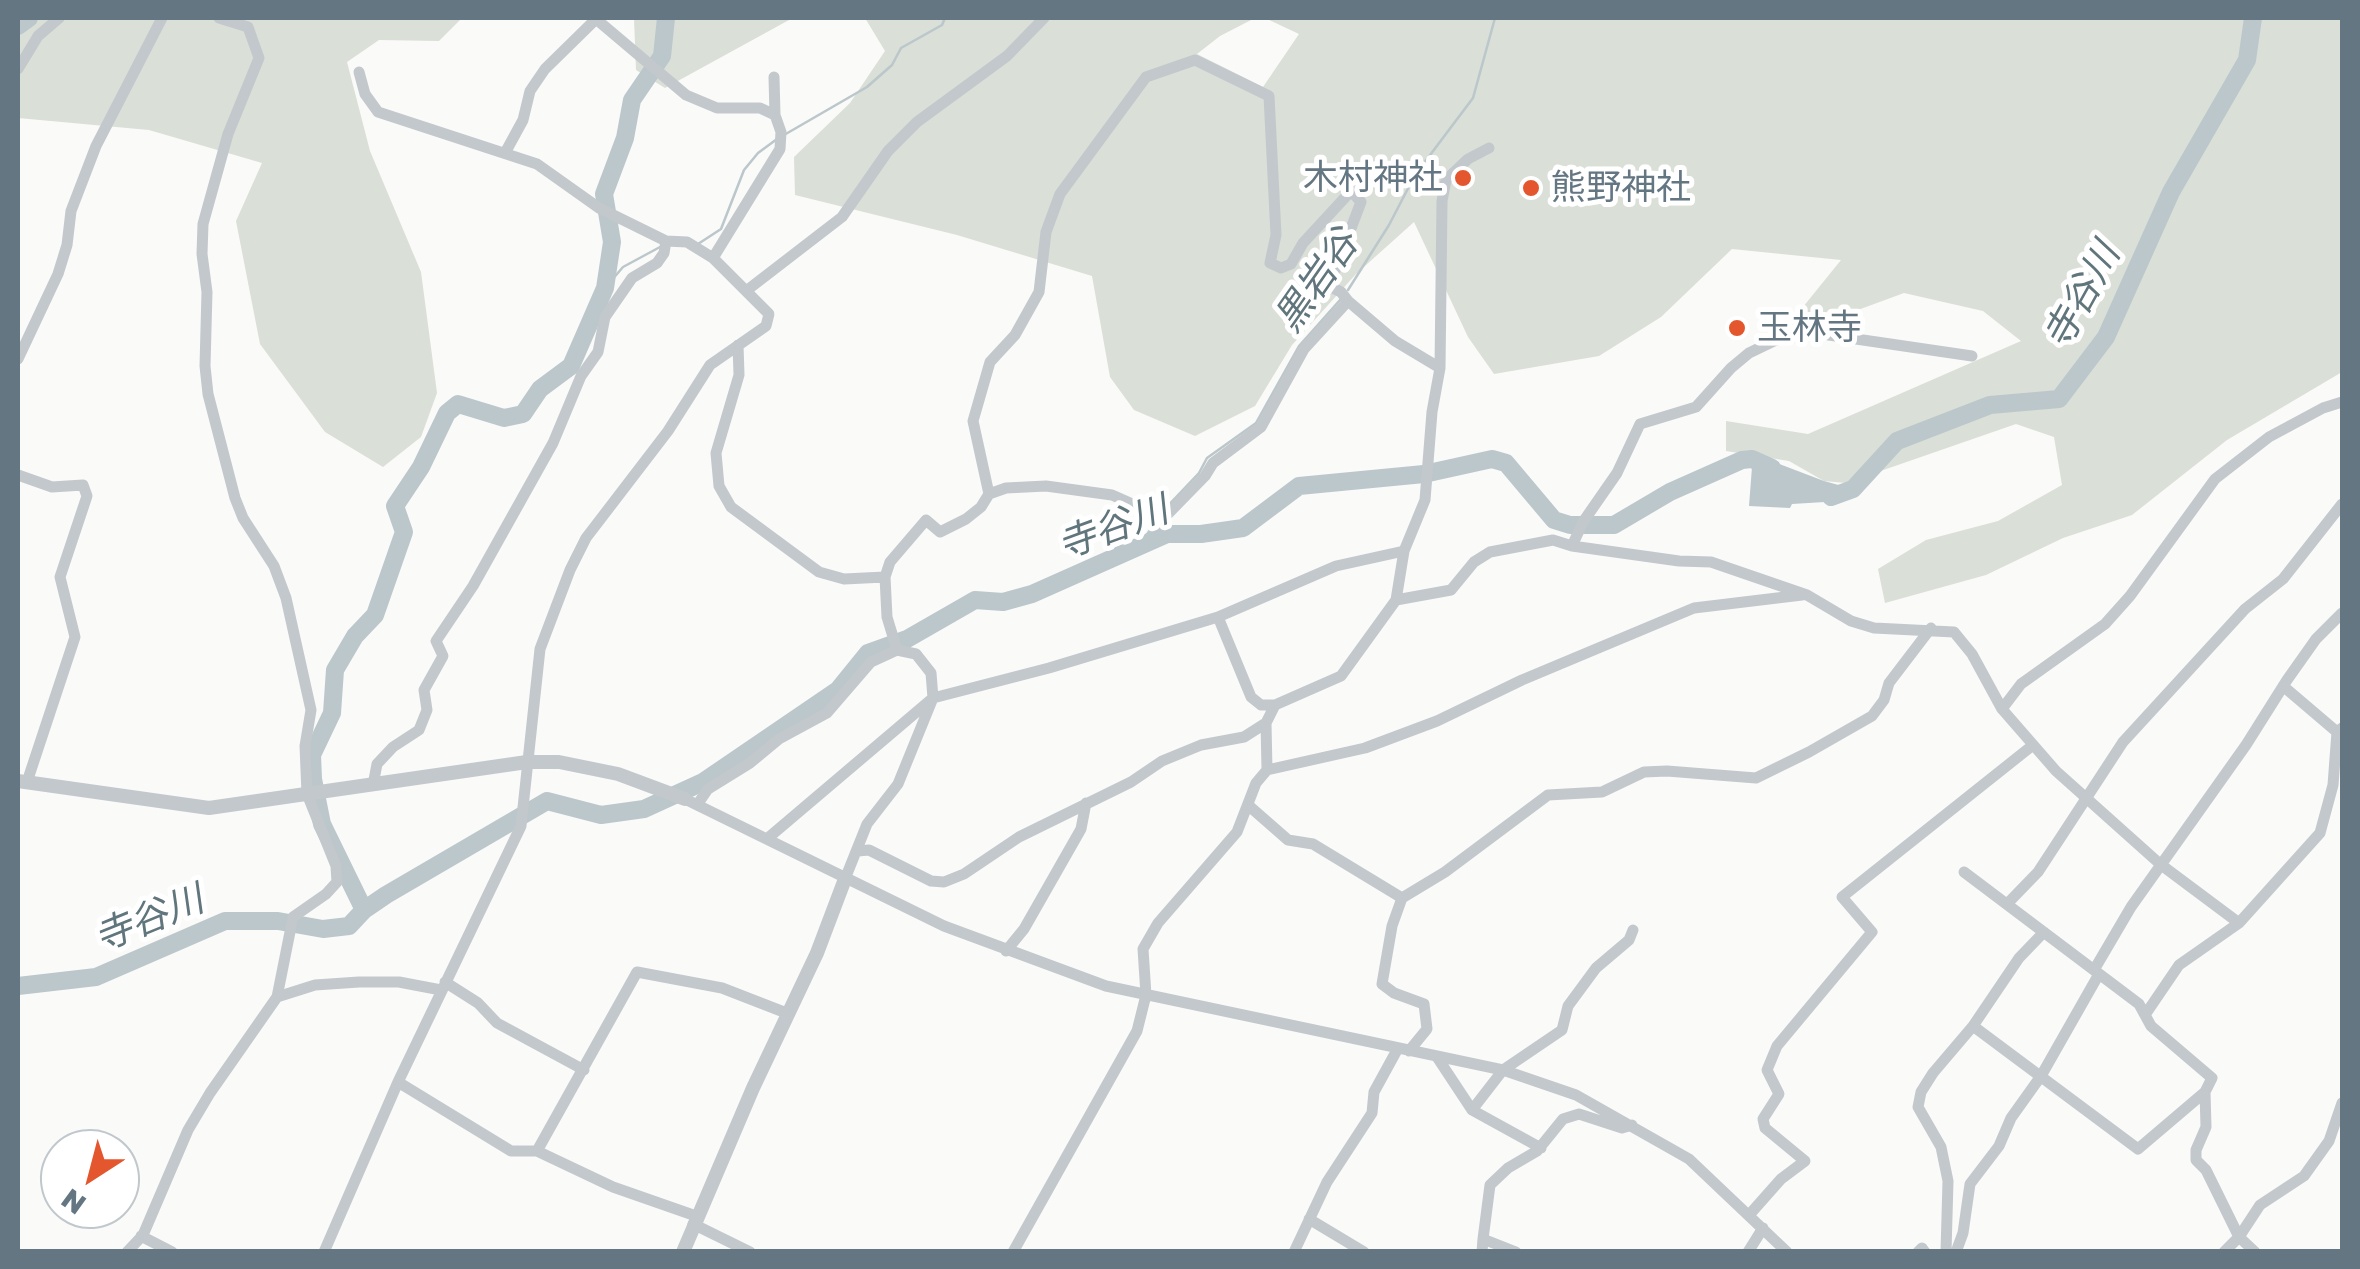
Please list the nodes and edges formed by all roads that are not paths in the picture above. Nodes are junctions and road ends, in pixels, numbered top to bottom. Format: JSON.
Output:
{"nodes":[{"id":1,"x":59,"y":18,"type":"edge"},
{"id":2,"x":162,"y":18,"type":"edge"},
{"id":3,"x":219,"y":18,"type":"edge"},
{"id":4,"x":1044,"y":18,"type":"edge"},
{"id":5,"x":18,"y":69,"type":"edge"},
{"id":6,"x":358,"y":72,"type":"dead end"},
{"id":7,"x":774,"y":78,"type":"dead end"},
{"id":8,"x":775,"y":115,"type":"junction"},
{"id":9,"x":1489,"y":148,"type":"dead end"},
{"id":10,"x":506,"y":153,"type":"junction"},
{"id":11,"x":665,"y":247,"type":"junction"},
{"id":12,"x":714,"y":258,"type":"junction"},
{"id":13,"x":746,"y":291,"type":"junction"},
{"id":14,"x":1345,"y":298,"type":"junction"},
{"id":15,"x":738,"y":346,"type":"junction"},
{"id":16,"x":1972,"y":356,"type":"dead end"},
{"id":17,"x":18,"y":359,"type":"edge"},
{"id":18,"x":1440,"y":368,"type":"junction"},
{"id":19,"x":2342,"y":402,"type":"edge"},
{"id":20,"x":18,"y":476,"type":"edge"},
{"id":21,"x":989,"y":494,"type":"junction"},
{"id":22,"x":2342,"y":504,"type":"edge"},
{"id":23,"x":1572,"y":546,"type":"junction"},
{"id":24,"x":1404,"y":552,"type":"junction"},
{"id":25,"x":885,"y":577,"type":"junction"},
{"id":26,"x":1807,"y":595,"type":"junction"},
{"id":27,"x":1396,"y":600,"type":"junction"},
{"id":28,"x":2342,"y":613,"type":"edge"},
{"id":29,"x":1218,"y":617,"type":"junction"},
{"id":30,"x":1931,"y":628,"type":"junction"},
{"id":31,"x":895,"y":643,"type":"junction"},
{"id":32,"x":2283,"y":686,"type":"junction"},
{"id":33,"x":933,"y":698,"type":"junction"},
{"id":34,"x":1275,"y":706,"type":"junction"},
{"id":35,"x":2002,"y":709,"type":"junction"},
{"id":36,"x":1266,"y":723,"type":"junction"},
{"id":37,"x":2340,"y":730,"type":"edge"},
{"id":38,"x":2033,"y":744,"type":"junction"},
{"id":39,"x":526,"y":762,"type":"junction"},
{"id":40,"x":1267,"y":770,"type":"junction"},
{"id":41,"x":22,"y":781,"type":"edge"},
{"id":42,"x":373,"y":785,"type":"junction"},
{"id":43,"x":314,"y":793,"type":"junction"},
{"id":44,"x":2087,"y":795,"type":"junction"},
{"id":45,"x":691,"y":802,"type":"junction"},
{"id":46,"x":1086,"y":803,"type":"junction"},
{"id":47,"x":1248,"y":805,"type":"junction"},
{"id":48,"x":768,"y":838,"type":"junction"},
{"id":49,"x":858,"y":851,"type":"junction"},
{"id":50,"x":2160,"y":864,"type":"junction"},
{"id":51,"x":1964,"y":872,"type":"dead end"},
{"id":52,"x":845,"y":879,"type":"junction"},
{"id":53,"x":1402,"y":898,"type":"junction"},
{"id":54,"x":2007,"y":904,"type":"junction"},
{"id":55,"x":2239,"y":923,"type":"junction"},
{"id":56,"x":1633,"y":930,"type":"dead end"},
{"id":57,"x":2044,"y":932,"type":"junction"},
{"id":58,"x":1006,"y":951,"type":"junction"},
{"id":59,"x":2096,"y":972,"type":"junction"},
{"id":60,"x":443,"y":986,"type":"junction"},
{"id":61,"x":1146,"y":995,"type":"junction"},
{"id":62,"x":277,"y":997,"type":"junction"},
{"id":63,"x":789,"y":1014,"type":"junction"},
{"id":64,"x":2145,"y":1015,"type":"junction"},
{"id":65,"x":1973,"y":1026,"type":"junction"},
{"id":66,"x":1403,"y":1050,"type":"junction"},
{"id":67,"x":1437,"y":1057,"type":"junction"},
{"id":68,"x":584,"y":1070,"type":"junction"},
{"id":69,"x":1503,"y":1070,"type":"junction"},
{"id":70,"x":2041,"y":1076,"type":"junction"},
{"id":71,"x":398,"y":1082,"type":"junction"},
{"id":72,"x":2205,"y":1092,"type":"junction"},
{"id":73,"x":2342,"y":1104,"type":"edge"},
{"id":74,"x":1472,"y":1110,"type":"junction"},
{"id":75,"x":1632,"y":1126,"type":"junction"},
{"id":76,"x":1541,"y":1148,"type":"junction"},
{"id":77,"x":537,"y":1151,"type":"junction"},
{"id":78,"x":1750,"y":1214,"type":"junction"},
{"id":79,"x":1309,"y":1219,"type":"junction"},
{"id":80,"x":695,"y":1220,"type":"junction"},
{"id":81,"x":1763,"y":1228,"type":"junction"},
{"id":82,"x":141,"y":1236,"type":"junction"},
{"id":83,"x":1482,"y":1245,"type":"edge"},
{"id":84,"x":2248,"y":1246,"type":"edge"},
{"id":85,"x":127,"y":1252,"type":"edge"},
{"id":86,"x":172,"y":1252,"type":"edge"},
{"id":87,"x":324,"y":1252,"type":"edge"},
{"id":88,"x":683,"y":1252,"type":"edge"},
{"id":89,"x":750,"y":1252,"type":"edge"},
{"id":90,"x":1014,"y":1252,"type":"edge"},
{"id":91,"x":1294,"y":1252,"type":"edge"},
{"id":92,"x":1364,"y":1252,"type":"edge"},
{"id":93,"x":1516,"y":1252,"type":"edge"},
{"id":94,"x":1748,"y":1252,"type":"edge"},
{"id":95,"x":1787,"y":1252,"type":"edge"},
{"id":96,"x":1918,"y":1252,"type":"edge"},
{"id":97,"x":1925,"y":1252,"type":"edge"},
{"id":98,"x":1946,"y":1252,"type":"edge"},
{"id":99,"x":1956,"y":1252,"type":"edge"},
{"id":100,"x":2224,"y":1252,"type":"edge"}],
"edges":[{"from":1,"to":5,"type":"street"},
{"from":2,"to":17,"type":"street"},
{"from":3,"to":43,"type":"street"},
{"from":4,"to":13,"type":"street"},
{"from":6,"to":10,"type":"street"},
{"from":7,"to":8,"type":"street"},
{"from":8,"to":10,"type":"street"},
{"from":8,"to":12,"type":"street"},
{"from":9,"to":18,"type":"street"},
{"from":10,"to":11,"type":"street"},
{"from":11,"to":12,"type":"street"},
{"from":11,"to":42,"type":"street"},
{"from":12,"to":13,"type":"street"},
{"from":13,"to":15,"type":"street"},
{"from":14,"to":18,"type":"street"},
{"from":14,"to":21,"type":"street"},
{"from":14,"to":21,"type":"street"},
{"from":15,"to":25,"type":"street"},
{"from":15,"to":39,"type":"street"},
{"from":16,"to":23,"type":"street"},
{"from":18,"to":24,"type":"street"},
{"from":19,"to":35,"type":"street"},
{"from":20,"to":41,"type":"street"},
{"from":21,"to":25,"type":"street"},
{"from":22,"to":44,"type":"street"},
{"from":23,"to":26,"type":"street"},
{"from":23,"to":27,"type":"street"},
{"from":24,"to":27,"type":"street"},
{"from":24,"to":29,"type":"street"},
{"from":25,"to":31,"type":"street"},
{"from":26,"to":30,"type":"street"},
{"from":26,"to":40,"type":"street"},
{"from":27,"to":34,"type":"street"},
{"from":28,"to":32,"type":"street"},
{"from":29,"to":33,"type":"street"},
{"from":29,"to":34,"type":"street"},
{"from":30,"to":35,"type":"street"},
{"from":30,"to":53,"type":"street"},
{"from":31,"to":33,"type":"street"},
{"from":31,"to":45,"type":"street"},
{"from":32,"to":37,"type":"street"},
{"from":32,"to":50,"type":"street"},
{"from":33,"to":48,"type":"street"},
{"from":33,"to":49,"type":"street"},
{"from":34,"to":36,"type":"street"},
{"from":35,"to":38,"type":"street"},
{"from":36,"to":40,"type":"street"},
{"from":36,"to":46,"type":"street"},
{"from":37,"to":55,"type":"street"},
{"from":38,"to":44,"type":"street"},
{"from":38,"to":78,"type":"street"},
{"from":39,"to":42,"type":"street"},
{"from":39,"to":45,"type":"street"},
{"from":39,"to":60,"type":"street"},
{"from":40,"to":47,"type":"street"},
{"from":41,"to":43,"type":"street"},
{"from":42,"to":43,"type":"street"},
{"from":43,"to":62,"type":"street"},
{"from":44,"to":50,"type":"street"},
{"from":44,"to":54,"type":"street"},
{"from":45,"to":48,"type":"street"},
{"from":46,"to":49,"type":"street"},
{"from":46,"to":58,"type":"street"},
{"from":47,"to":53,"type":"street"},
{"from":47,"to":61,"type":"street"},
{"from":48,"to":52,"type":"street"},
{"from":49,"to":52,"type":"street"},
{"from":50,"to":55,"type":"street"},
{"from":50,"to":59,"type":"street"},
{"from":51,"to":54,"type":"street"},
{"from":52,"to":58,"type":"street"},
{"from":52,"to":63,"type":"street"},
{"from":53,"to":66,"type":"street"},
{"from":54,"to":57,"type":"street"},
{"from":55,"to":64,"type":"street"},
{"from":56,"to":69,"type":"street"},
{"from":57,"to":59,"type":"street"},
{"from":57,"to":65,"type":"street"},
{"from":58,"to":61,"type":"street"},
{"from":59,"to":64,"type":"street"},
{"from":59,"to":70,"type":"street"},
{"from":60,"to":62,"type":"street"},
{"from":60,"to":68,"type":"street"},
{"from":60,"to":71,"type":"street"},
{"from":61,"to":66,"type":"street"},
{"from":61,"to":90,"type":"street"},
{"from":62,"to":82,"type":"street"},
{"from":63,"to":68,"type":"street"},
{"from":63,"to":80,"type":"street"},
{"from":64,"to":72,"type":"street"},
{"from":65,"to":70,"type":"street"},
{"from":65,"to":98,"type":"street"},
{"from":66,"to":67,"type":"street"},
{"from":66,"to":79,"type":"street"},
{"from":67,"to":69,"type":"street"},
{"from":67,"to":74,"type":"street"},
{"from":68,"to":77,"type":"street"},
{"from":69,"to":74,"type":"street"},
{"from":69,"to":75,"type":"street"},
{"from":70,"to":72,"type":"street"},
{"from":70,"to":99,"type":"street"},
{"from":71,"to":77,"type":"street"},
{"from":71,"to":87,"type":"street"},
{"from":72,"to":84,"type":"street"},
{"from":73,"to":84,"type":"street"},
{"from":74,"to":76,"type":"street"},
{"from":75,"to":76,"type":"street"},
{"from":75,"to":78,"type":"street"},
{"from":76,"to":83,"type":"street"},
{"from":77,"to":80,"type":"street"},
{"from":78,"to":81,"type":"street"},
{"from":79,"to":91,"type":"street"},
{"from":79,"to":92,"type":"street"},
{"from":80,"to":88,"type":"street"},
{"from":80,"to":89,"type":"street"},
{"from":81,"to":94,"type":"street"},
{"from":81,"to":95,"type":"street"},
{"from":82,"to":85,"type":"street"},
{"from":82,"to":86,"type":"street"},
{"from":83,"to":93,"type":"street"},
{"from":84,"to":100,"type":"street"},
{"from":96,"to":97,"type":"street"}]}
